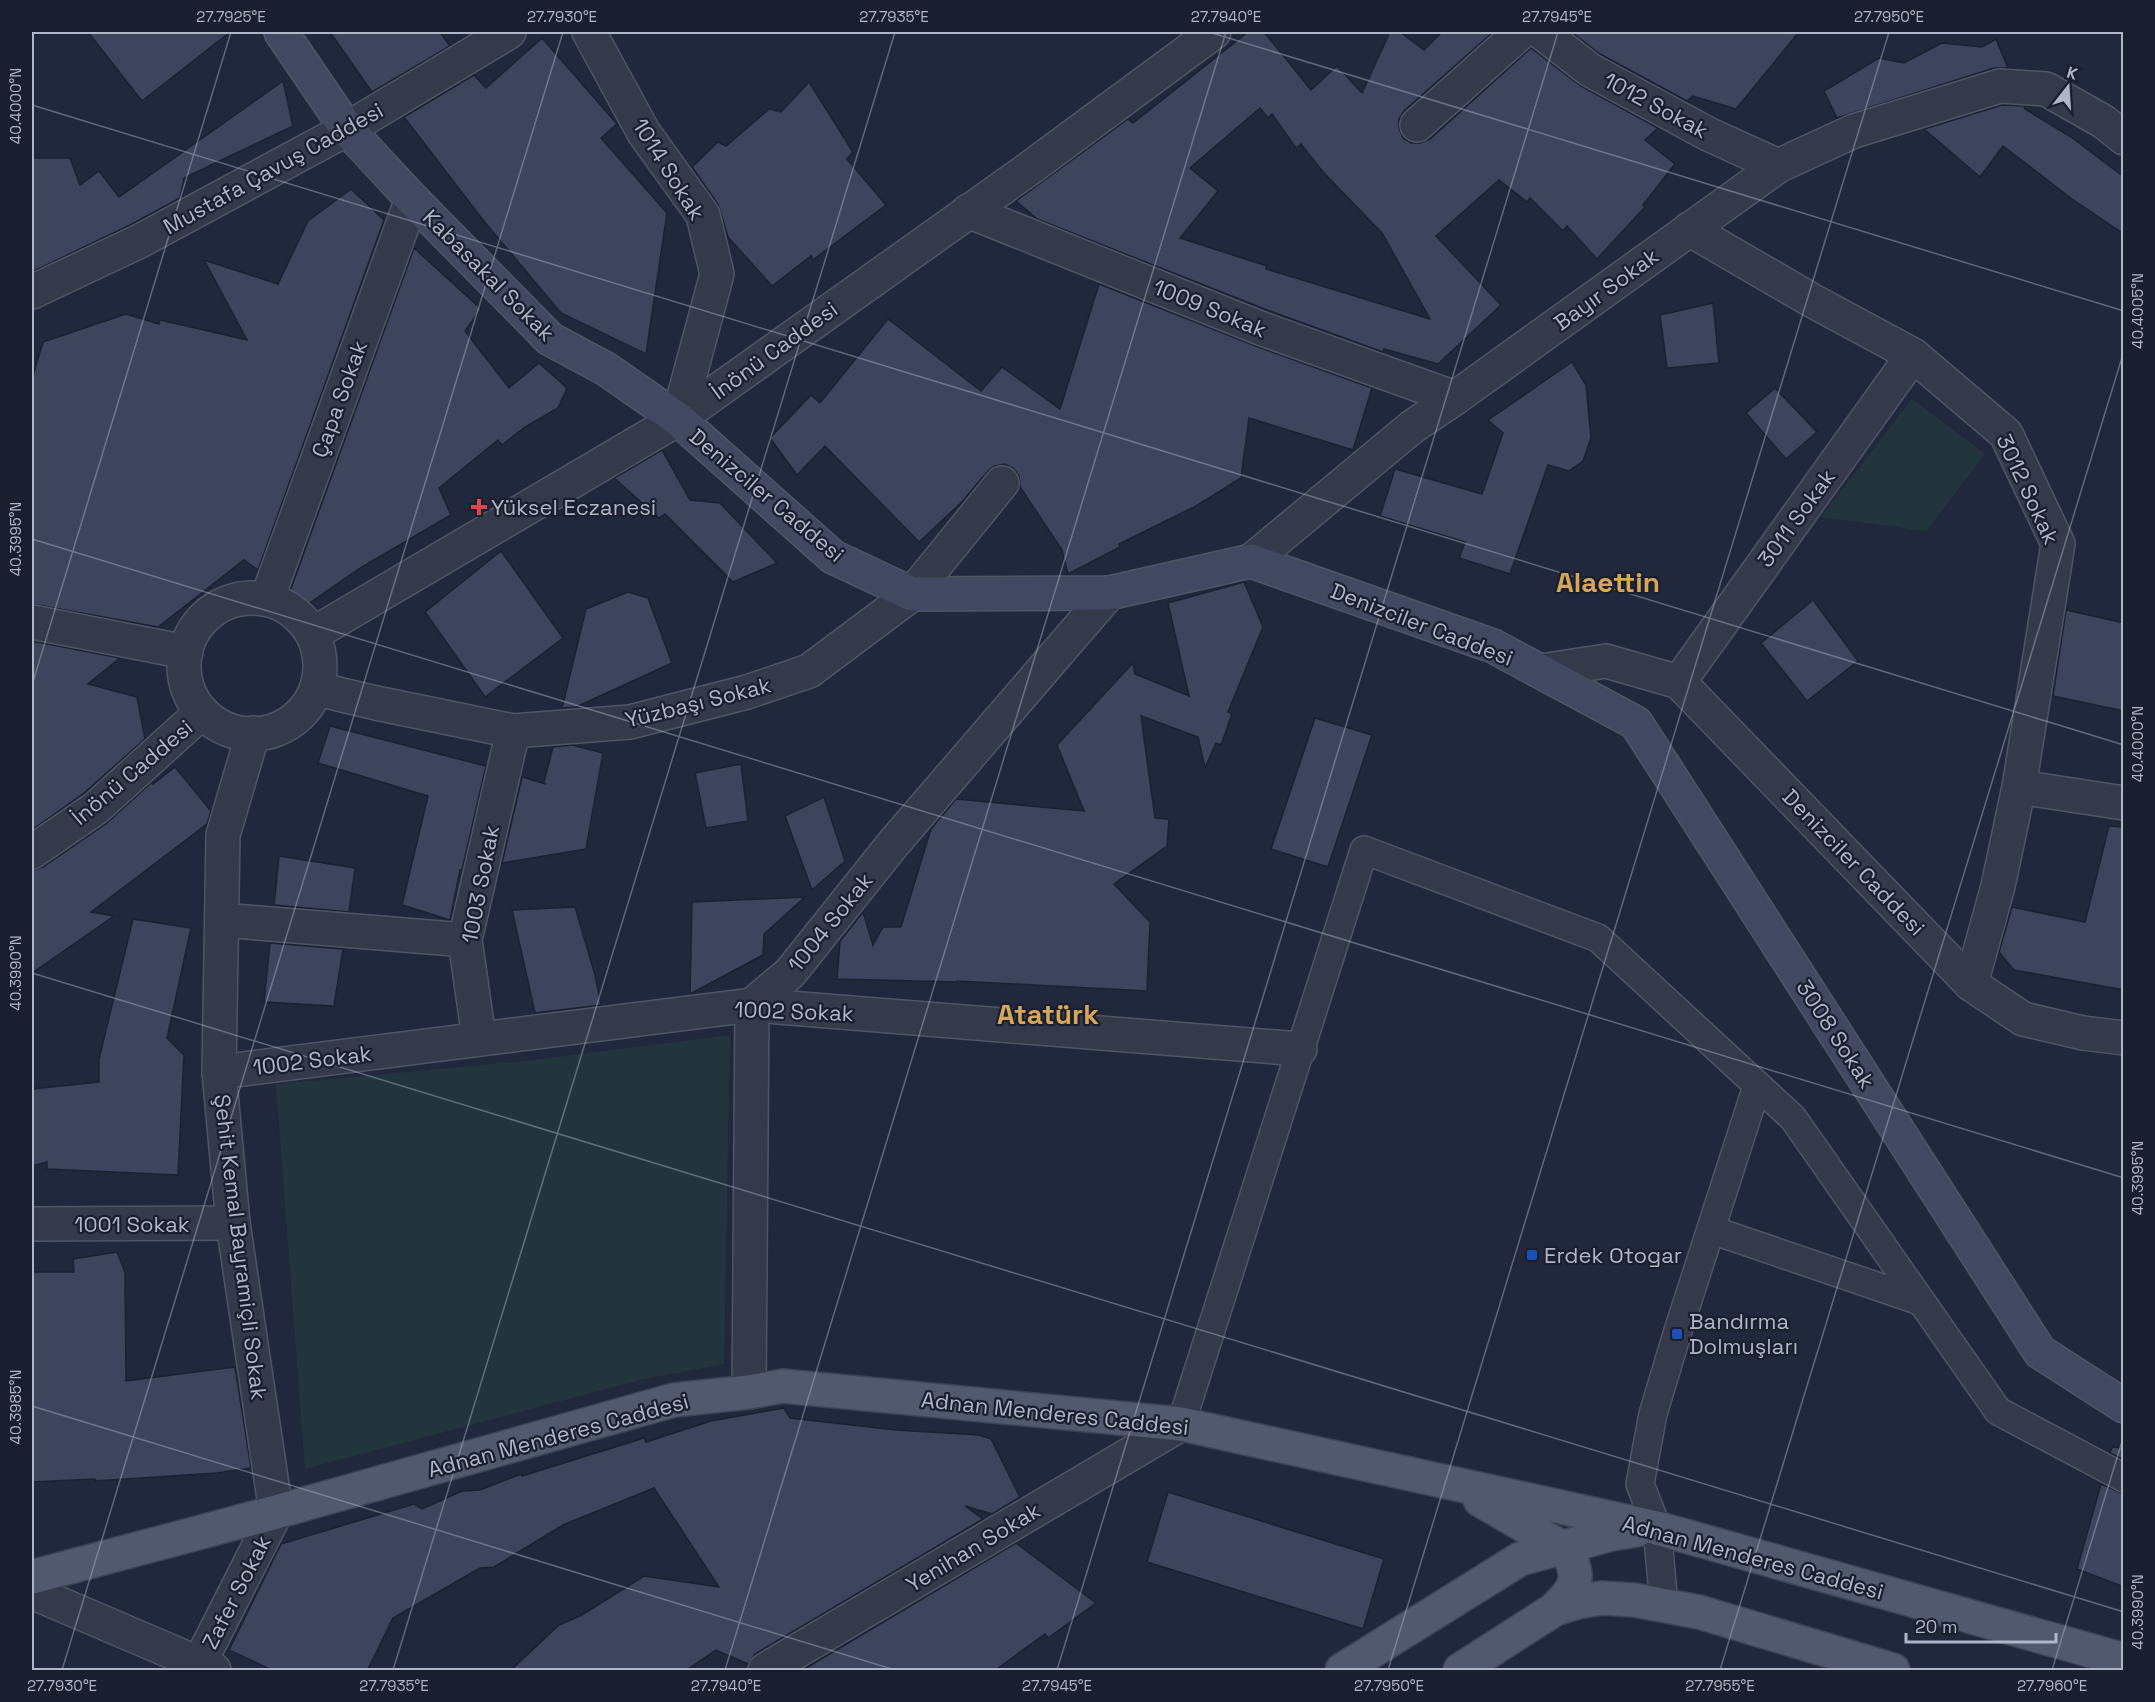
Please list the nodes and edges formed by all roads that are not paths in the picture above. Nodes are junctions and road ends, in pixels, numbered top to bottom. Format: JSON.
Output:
{"nodes":[{"id":1,"x":281,"y":32,"type":"edge"},
{"id":2,"x":509,"y":32,"type":"edge"},
{"id":3,"x":589,"y":32,"type":"edge"},
{"id":4,"x":1214,"y":32,"type":"edge"},
{"id":5,"x":1521,"y":32,"type":"edge"},
{"id":6,"x":1541,"y":32,"type":"edge"},
{"id":7,"x":1417,"y":125,"type":"dead end"},
{"id":8,"x":347,"y":129,"type":"junction"},
{"id":9,"x":2124,"y":138,"type":"edge"},
{"id":10,"x":1778,"y":166,"type":"junction"},
{"id":11,"x":412,"y":199,"type":"junction"},
{"id":12,"x":968,"y":211,"type":"junction"},
{"id":13,"x":1689,"y":228,"type":"junction"},
{"id":14,"x":32,"y":292,"type":"edge"},
{"id":15,"x":1913,"y":355,"type":"junction"},
{"id":16,"x":1455,"y":398,"type":"junction"},
{"id":17,"x":678,"y":419,"type":"junction"},
{"id":18,"x":1002,"y":483,"type":"dead end"},
{"id":19,"x":1251,"y":561,"type":"junction"},
{"id":20,"x":1109,"y":593,"type":"junction"},
{"id":21,"x":912,"y":594,"type":"junction"},
{"id":22,"x":267,"y":599,"type":"junction"},
{"id":23,"x":32,"y":622,"type":"edge"},
{"id":24,"x":313,"y":634,"type":"junction"},
{"id":25,"x":186,"y":652,"type":"junction"},
{"id":26,"x":1540,"y":672,"type":"junction"},
{"id":27,"x":1679,"y":682,"type":"junction"},
{"id":28,"x":317,"y":689,"type":"junction"},
{"id":29,"x":202,"y":712,"type":"junction"},
{"id":30,"x":513,"y":731,"type":"junction"},
{"id":31,"x":254,"y":734,"type":"junction"},
{"id":32,"x":2019,"y":787,"type":"junction"},
{"id":33,"x":2124,"y":803,"type":"edge"},
{"id":34,"x":32,"y":852,"type":"edge"},
{"id":35,"x":222,"y":920,"type":"junction"},
{"id":36,"x":465,"y":940,"type":"junction"},
{"id":37,"x":1971,"y":984,"type":"junction"},
{"id":38,"x":752,"y":1005,"type":"junction"},
{"id":39,"x":479,"y":1038,"type":"junction"},
{"id":40,"x":2124,"y":1038,"type":"edge"},
{"id":41,"x":1300,"y":1049,"type":"junction"},
{"id":42,"x":219,"y":1072,"type":"junction"},
{"id":43,"x":1758,"y":1086,"type":"junction"},
{"id":44,"x":233,"y":1223,"type":"junction"},
{"id":45,"x":32,"y":1224,"type":"edge"},
{"id":46,"x":1712,"y":1230,"type":"junction"},
{"id":47,"x":1920,"y":1301,"type":"junction"},
{"id":48,"x":749,"y":1392,"type":"junction"},
{"id":49,"x":2124,"y":1406,"type":"edge"},
{"id":50,"x":1181,"y":1424,"type":"junction"},
{"id":51,"x":2124,"y":1478,"type":"edge"},
{"id":52,"x":1449,"y":1483,"type":"junction"},
{"id":53,"x":276,"y":1512,"type":"junction"},
{"id":54,"x":1657,"y":1528,"type":"junction"},
{"id":55,"x":1561,"y":1547,"type":"junction"},
{"id":56,"x":32,"y":1577,"type":"edge"},
{"id":57,"x":32,"y":1592,"type":"edge"},
{"id":58,"x":1665,"y":1605,"type":"junction"},
{"id":59,"x":1555,"y":1609,"type":"junction"},
{"id":60,"x":2124,"y":1660,"type":"edge"},
{"id":61,"x":203,"y":1668,"type":"edge"},
{"id":62,"x":765,"y":1671,"type":"edge"},
{"id":63,"x":1342,"y":1671,"type":"edge"},
{"id":64,"x":1460,"y":1671,"type":"edge"},
{"id":65,"x":1893,"y":1671,"type":"edge"}],
"edges":[{"from":1,"to":8,"type":"main road","name":"Kabasakal Sokak"},
{"from":2,"to":8,"type":"street","name":"Mustafa Çavuş Caddesi"},
{"from":3,"to":17,"type":"street","name":"1014 Sokak"},
{"from":4,"to":12,"type":"street","name":"İnönü Caddesi"},
{"from":5,"to":7,"type":"street"},
{"from":6,"to":10,"type":"street","name":"1012 Sokak"},
{"from":8,"to":11,"type":"main road","name":"Kabasakal Sokak"},
{"from":8,"to":14,"type":"street","name":"Mustafa Çavuş Caddesi"},
{"from":9,"to":10,"type":"street","name":"Bayır Sokak"},
{"from":10,"to":13,"type":"street","name":"Bayır Sokak"},
{"from":11,"to":17,"type":"main road","name":"Kabasakal Sokak"},
{"from":11,"to":22,"type":"street","name":"Çapa Sokak"},
{"from":12,"to":16,"type":"street","name":"1009 Sokak"},
{"from":12,"to":17,"type":"street","name":"İnönü Caddesi"},
{"from":13,"to":15,"type":"street","name":"3012 Sokak"},
{"from":13,"to":16,"type":"street","name":"Bayır Sokak"},
{"from":15,"to":27,"type":"street","name":"3011 Sokak"},
{"from":15,"to":32,"type":"street","name":"3012 Sokak"},
{"from":16,"to":19,"type":"street","name":"Bayır Sokak"},
{"from":17,"to":21,"type":"main road","name":"Denizciler Caddesi"},
{"from":17,"to":24,"type":"street","name":"İnönü Caddesi"},
{"from":18,"to":21,"type":"street","name":"Yüzbaşı Sokak"},
{"from":19,"to":20,"type":"main road","name":"Denizciler Caddesi"},
{"from":19,"to":26,"type":"main road","name":"Denizciler Caddesi"},
{"from":20,"to":21,"type":"main road","name":"Denizciler Caddesi"},
{"from":20,"to":38,"type":"street","name":"1004 Sokak"},
{"from":21,"to":30,"type":"street","name":"Yüzbaşı Sokak"},
{"from":22,"to":24,"type":"street"},
{"from":22,"to":25,"type":"street"},
{"from":23,"to":25,"type":"street"},
{"from":24,"to":28,"type":"street"},
{"from":25,"to":29,"type":"street"},
{"from":26,"to":27,"type":"street","name":"Denizciler Caddesi"},
{"from":26,"to":49,"type":"main road","name":"3008 Sokak"},
{"from":27,"to":37,"type":"street","name":"Denizciler Caddesi"},
{"from":28,"to":30,"type":"street","name":"Yüzbaşı Sokak"},
{"from":28,"to":31,"type":"street"},
{"from":29,"to":31,"type":"street"},
{"from":29,"to":34,"type":"street","name":"İnönü Caddesi"},
{"from":30,"to":36,"type":"street","name":"1003 Sokak"},
{"from":31,"to":35,"type":"street","name":"Şehit Kemal Bayramiçli Sokak"},
{"from":32,"to":33,"type":"street"},
{"from":32,"to":37,"type":"street","name":"3012 Sokak"},
{"from":35,"to":36,"type":"street"},
{"from":35,"to":42,"type":"street","name":"Şehit Kemal Bayramiçli Sokak"},
{"from":36,"to":39,"type":"street","name":"1003 Sokak"},
{"from":37,"to":40,"type":"street","name":"Denizciler Caddesi"},
{"from":38,"to":39,"type":"street","name":"1002 Sokak"},
{"from":38,"to":41,"type":"street","name":"1002 Sokak"},
{"from":38,"to":48,"type":"street"},
{"from":39,"to":42,"type":"street","name":"1002 Sokak"},
{"from":41,"to":43,"type":"lane"},
{"from":41,"to":50,"type":"lane"},
{"from":42,"to":44,"type":"street","name":"Şehit Kemal Bayramiçli Sokak"},
{"from":43,"to":46,"type":"lane"},
{"from":43,"to":47,"type":"lane"},
{"from":44,"to":45,"type":"street","name":"1001 Sokak"},
{"from":44,"to":53,"type":"street","name":"Şehit Kemal Bayramiçli Sokak"},
{"from":46,"to":47,"type":"lane"},
{"from":46,"to":54,"type":"lane"},
{"from":47,"to":51,"type":"lane"},
{"from":48,"to":50,"type":"main road","name":"Adnan Menderes Caddesi"},
{"from":48,"to":53,"type":"main road","name":"Adnan Menderes Caddesi"},
{"from":50,"to":52,"type":"main road","name":"Adnan Menderes Caddesi"},
{"from":50,"to":62,"type":"street","name":"Yenihan Sokak"},
{"from":52,"to":54,"type":"main road","name":"Adnan Menderes Caddesi"},
{"from":52,"to":55,"type":"main road","name":"Adnan Menderes Caddesi"},
{"from":53,"to":56,"type":"main road","name":"Adnan Menderes Caddesi"},
{"from":53,"to":61,"type":"street","name":"Zafer Sokak"},
{"from":54,"to":55,"type":"main road"},
{"from":54,"to":58,"type":"lane"},
{"from":54,"to":60,"type":"main road","name":"Adnan Menderes Caddesi"},
{"from":55,"to":59,"type":"main road"},
{"from":55,"to":63,"type":"main road"},
{"from":57,"to":61,"type":"street"},
{"from":58,"to":59,"type":"main road"},
{"from":58,"to":65,"type":"main road"},
{"from":59,"to":64,"type":"main road"}]}
